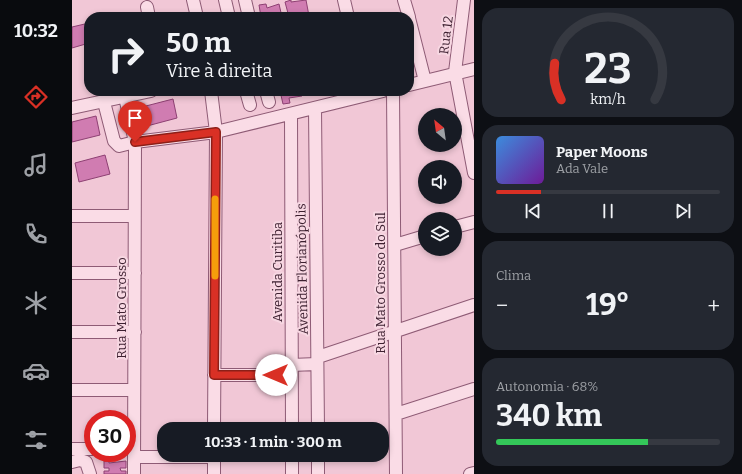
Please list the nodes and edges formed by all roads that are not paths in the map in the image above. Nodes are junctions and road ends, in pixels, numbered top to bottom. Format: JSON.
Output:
{"nodes":[{"id":1,"x":193,"y":0,"type":"edge"},
{"id":2,"x":224,"y":0,"type":"edge"},
{"id":3,"x":245,"y":0,"type":"edge"},
{"id":4,"x":344,"y":0,"type":"edge"},
{"id":5,"x":404,"y":0,"type":"edge"},
{"id":6,"x":464,"y":0,"type":"edge"},
{"id":7,"x":196,"y":12,"type":"edge"},
{"id":8,"x":228,"y":12,"type":"edge"},
{"id":9,"x":248,"y":12,"type":"edge"},
{"id":10,"x":347,"y":12,"type":"edge"},
{"id":11,"x":408,"y":12,"type":"edge"},
{"id":12,"x":414,"y":37,"type":"edge"},
{"id":13,"x":474,"y":69,"type":"edge"},
{"id":14,"x":455,"y":72,"type":"junction"},
{"id":15,"x":425,"y":80,"type":"junction"},
{"id":16,"x":414,"y":83,"type":"edge"},
{"id":17,"x":129,"y":96,"type":"edge"},
{"id":18,"x":212,"y":96,"type":"edge"},
{"id":19,"x":247,"y":96,"type":"edge"},
{"id":20,"x":363,"y":96,"type":"edge"},
{"id":21,"x":393,"y":96,"type":"edge"},
{"id":22,"x":125,"y":97,"type":"junction"},
{"id":23,"x":104,"y":102,"type":"junction"},
{"id":24,"x":250,"y":105,"type":"dead end"},
{"id":25,"x":72,"y":108,"type":"edge"},
{"id":26,"x":315,"y":108,"type":"junction"},
{"id":27,"x":469,"y":112,"type":"edge"},
{"id":28,"x":291,"y":114,"type":"junction"},
{"id":29,"x":216,"y":132,"type":"junction"},
{"id":30,"x":135,"y":142,"type":"junction"},
{"id":31,"x":474,"y":170,"type":"edge"},
{"id":32,"x":72,"y":216,"type":"edge"},
{"id":33,"x":134,"y":216,"type":"junction"},
{"id":34,"x":474,"y":222,"type":"edge"},
{"id":35,"x":462,"y":225,"type":"edge"},
{"id":36,"x":418,"y":238,"type":"edge"},
{"id":37,"x":395,"y":245,"type":"junction"},
{"id":38,"x":72,"y":273,"type":"edge"},
{"id":39,"x":135,"y":273,"type":"junction"},
{"id":40,"x":474,"y":305,"type":"edge"},
{"id":41,"x":394,"y":331,"type":"junction"},
{"id":42,"x":72,"y":332,"type":"edge"},
{"id":43,"x":135,"y":332,"type":"junction"},
{"id":44,"x":317,"y":361,"type":"junction"},
{"id":45,"x":291,"y":370,"type":"junction"},
{"id":46,"x":214,"y":375,"type":"junction"},
{"id":47,"x":474,"y":389,"type":"edge"},
{"id":48,"x":72,"y":390,"type":"edge"},
{"id":49,"x":134,"y":390,"type":"junction"},
{"id":50,"x":133,"y":410,"type":"edge"},
{"id":51,"x":396,"y":414,"type":"junction"},
{"id":52,"x":214,"y":422,"type":"edge"},
{"id":53,"x":292,"y":422,"type":"edge"},
{"id":54,"x":318,"y":422,"type":"edge"},
{"id":55,"x":72,"y":449,"type":"edge"},
{"id":56,"x":84,"y":449,"type":"edge"},
{"id":57,"x":136,"y":452,"type":"edge"},
{"id":58,"x":157,"y":453,"type":"edge"},
{"id":59,"x":72,"y":462,"type":"edge"},
{"id":60,"x":133,"y":462,"type":"edge"},
{"id":61,"x":214,"y":462,"type":"edge"},
{"id":62,"x":292,"y":462,"type":"edge"},
{"id":63,"x":318,"y":462,"type":"edge"},
{"id":64,"x":474,"y":473,"type":"edge"},
{"id":65,"x":90,"y":474,"type":"edge"},
{"id":66,"x":134,"y":474,"type":"edge"},
{"id":67,"x":214,"y":474,"type":"edge"},
{"id":68,"x":292,"y":474,"type":"edge"},
{"id":69,"x":318,"y":474,"type":"edge"},
{"id":70,"x":396,"y":474,"type":"edge"},
{"id":71,"x":470,"y":474,"type":"edge"}],
"edges":[{"from":1,"to":7,"type":"street"},
{"from":2,"to":8,"type":"street"},
{"from":3,"to":9,"type":"street"},
{"from":4,"to":10,"type":"street"},
{"from":5,"to":11,"type":"street"},
{"from":6,"to":14,"type":"street","name":"Rua 12"},
{"from":12,"to":15,"type":"street"},
{"from":13,"to":14,"type":"street"},
{"from":14,"to":15,"type":"street"},
{"from":14,"to":27,"type":"street","name":"Rua 12"},
{"from":15,"to":16,"type":"street"},
{"from":17,"to":22,"type":"street"},
{"from":18,"to":29,"type":"street"},
{"from":19,"to":24,"type":"street"},
{"from":20,"to":26,"type":"street"},
{"from":21,"to":37,"type":"street","name":"Rua Mato Grosso do Sul"},
{"from":22,"to":23,"type":"street"},
{"from":22,"to":30,"type":"street","name":"Rua Mato Grosso"},
{"from":23,"to":25,"type":"street"},
{"from":23,"to":30,"type":"street"},
{"from":26,"to":28,"type":"street"},
{"from":26,"to":44,"type":"street","name":"Avenida Florianópolis"},
{"from":27,"to":31,"type":"street","name":"Rua 12"},
{"from":28,"to":29,"type":"street"},
{"from":28,"to":45,"type":"street","name":"Avenida Curitiba"},
{"from":29,"to":30,"type":"street"},
{"from":29,"to":46,"type":"street"},
{"from":30,"to":33,"type":"street","name":"Rua Mato Grosso"},
{"from":32,"to":33,"type":"street"},
{"from":33,"to":39,"type":"street","name":"Rua Mato Grosso"},
{"from":34,"to":35,"type":"street"},
{"from":36,"to":37,"type":"street"},
{"from":37,"to":41,"type":"street","name":"Rua Mato Grosso do Sul"},
{"from":38,"to":39,"type":"street"},
{"from":39,"to":43,"type":"street","name":"Rua Mato Grosso"},
{"from":40,"to":41,"type":"street"},
{"from":41,"to":44,"type":"street"},
{"from":41,"to":51,"type":"street","name":"Rua Mato Grosso do Sul"},
{"from":42,"to":43,"type":"street"},
{"from":43,"to":49,"type":"street","name":"Rua Mato Grosso"},
{"from":44,"to":45,"type":"street"},
{"from":44,"to":54,"type":"street","name":"Avenida Florianópolis"},
{"from":45,"to":46,"type":"street"},
{"from":45,"to":53,"type":"street","name":"Avenida Curitiba"},
{"from":46,"to":52,"type":"street"},
{"from":47,"to":51,"type":"street"},
{"from":48,"to":49,"type":"street"},
{"from":49,"to":50,"type":"street","name":"Rua Mato Grosso"},
{"from":51,"to":70,"type":"street","name":"Rua Mato Grosso do Sul"},
{"from":55,"to":56,"type":"street"},
{"from":57,"to":58,"type":"street"},
{"from":59,"to":65,"type":"street"},
{"from":60,"to":66,"type":"street","name":"Rua Mato Grosso"},
{"from":61,"to":67,"type":"street"},
{"from":62,"to":68,"type":"street"},
{"from":63,"to":69,"type":"street"},
{"from":64,"to":71,"type":"street"}]}
